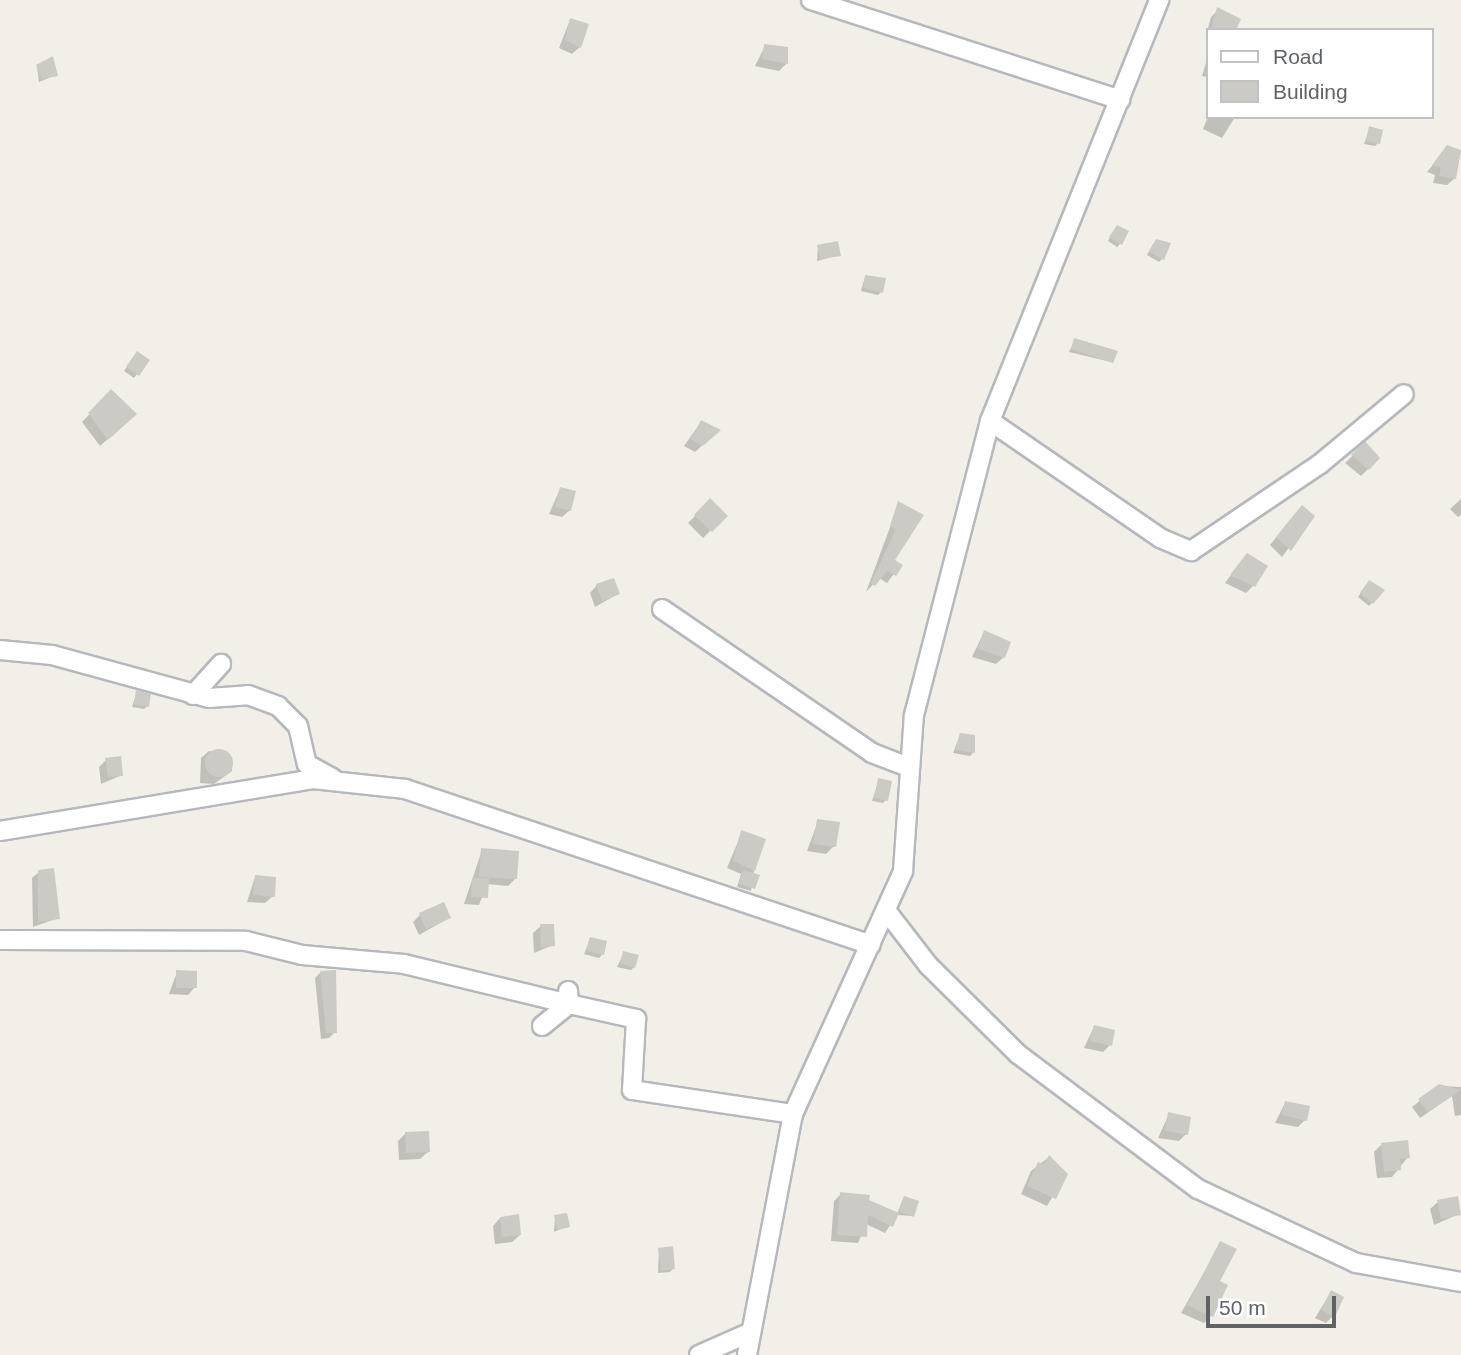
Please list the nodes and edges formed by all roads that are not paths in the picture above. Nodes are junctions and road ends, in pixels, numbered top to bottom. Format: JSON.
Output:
{"nodes":[{"id":1,"x":811,"y":0,"type":"edge"},
{"id":2,"x":1159,"y":0,"type":"edge"},
{"id":3,"x":1120,"y":100,"type":"junction"},
{"id":4,"x":1405,"y":394,"type":"dead end"},
{"id":5,"x":990,"y":421,"type":"junction"},
{"id":6,"x":662,"y":609,"type":"dead end"},
{"id":7,"x":0,"y":650,"type":"edge"},
{"id":8,"x":222,"y":664,"type":"dead end"},
{"id":9,"x":193,"y":695,"type":"junction"},
{"id":10,"x":909,"y":767,"type":"junction"},
{"id":11,"x":339,"y":782,"type":"junction"},
{"id":12,"x":0,"y":831,"type":"edge"},
{"id":13,"x":888,"y":913,"type":"junction"},
{"id":14,"x":0,"y":940,"type":"edge"},
{"id":15,"x":871,"y":945,"type":"junction"},
{"id":16,"x":569,"y":997,"type":"junction"},
{"id":17,"x":542,"y":1026,"type":"dead end"},
{"id":18,"x":793,"y":1114,"type":"junction"},
{"id":19,"x":1461,"y":1282,"type":"edge"},
{"id":20,"x":751,"y":1332,"type":"junction"},
{"id":21,"x":699,"y":1355,"type":"edge"},
{"id":22,"x":747,"y":1355,"type":"edge"}],
"edges":[{"from":1,"to":3,"type":"street"},
{"from":2,"to":3,"type":"street"},
{"from":3,"to":5,"type":"street"},
{"from":4,"to":5,"type":"street"},
{"from":5,"to":10,"type":"street"},
{"from":6,"to":10,"type":"street"},
{"from":7,"to":9,"type":"street"},
{"from":8,"to":9,"type":"street"},
{"from":9,"to":11,"type":"street"},
{"from":10,"to":13,"type":"street"},
{"from":11,"to":12,"type":"street"},
{"from":11,"to":15,"type":"street"},
{"from":13,"to":15,"type":"street"},
{"from":13,"to":19,"type":"street"},
{"from":14,"to":16,"type":"street"},
{"from":15,"to":18,"type":"street"},
{"from":16,"to":17,"type":"street"},
{"from":16,"to":18,"type":"street"},
{"from":18,"to":20,"type":"street"},
{"from":20,"to":21,"type":"street"},
{"from":20,"to":22,"type":"street"}]}
